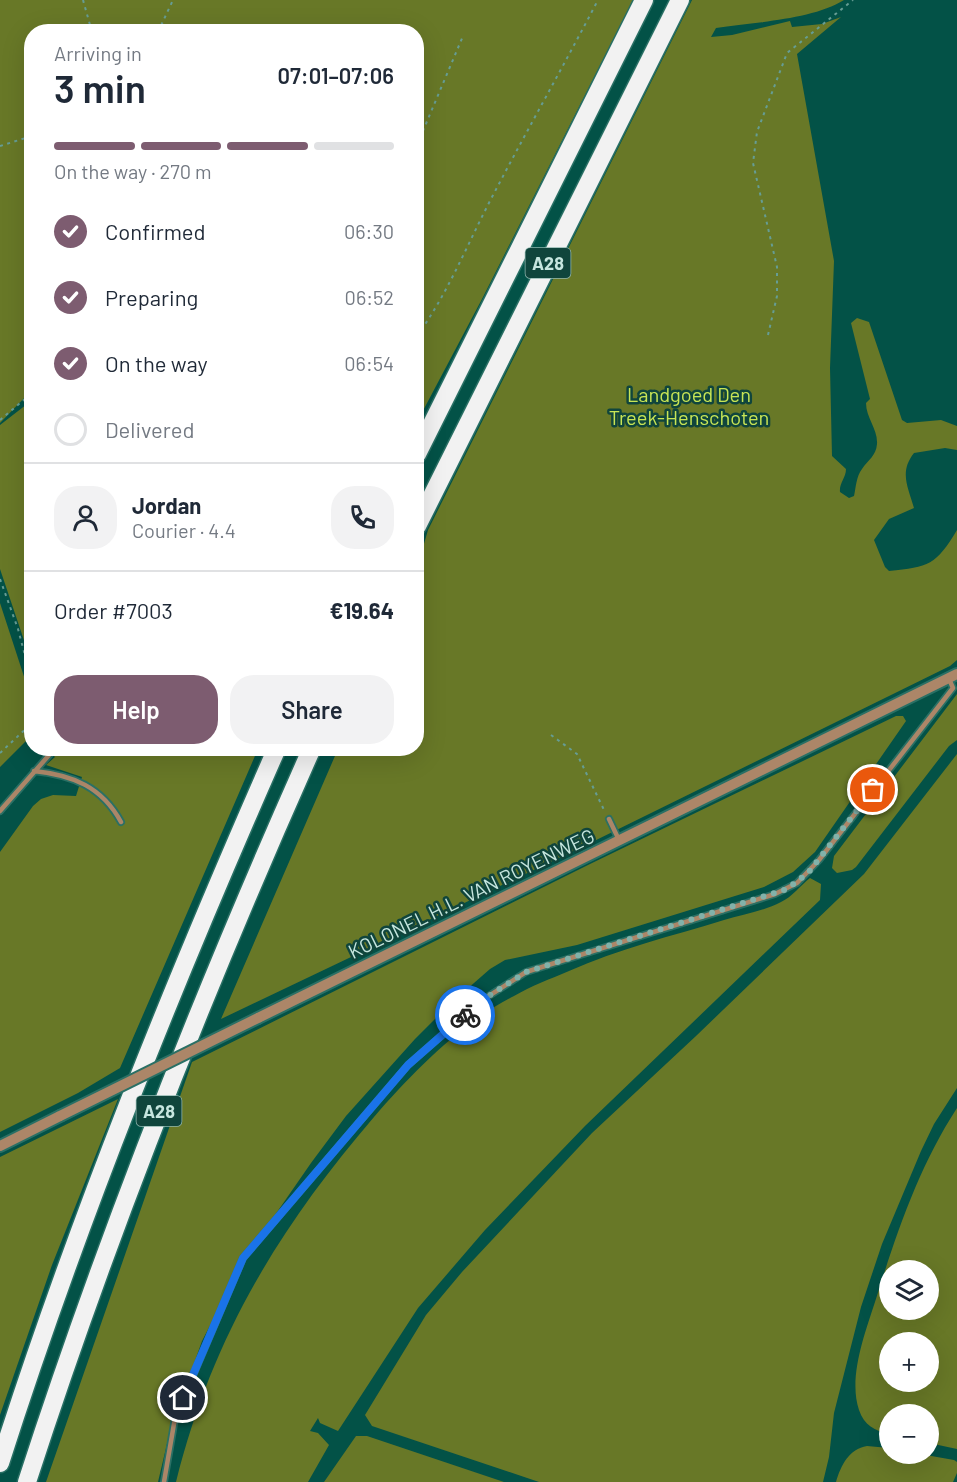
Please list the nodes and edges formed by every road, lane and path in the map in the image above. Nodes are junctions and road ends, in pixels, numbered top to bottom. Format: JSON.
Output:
{"nodes":[{"id":1,"x":83,"y":0,"type":"edge"},
{"id":2,"x":172,"y":0,"type":"edge"},
{"id":3,"x":598,"y":0,"type":"edge"},
{"id":4,"x":644,"y":0,"type":"edge"},
{"id":5,"x":680,"y":0,"type":"edge"},
{"id":6,"x":853,"y":0,"type":"edge"},
{"id":7,"x":90,"y":24,"type":"edge"},
{"id":8,"x":162,"y":24,"type":"edge"},
{"id":9,"x":463,"y":36,"type":"dead end"},
{"id":10,"x":424,"y":128,"type":"edge"},
{"id":11,"x":24,"y":138,"type":"edge"},
{"id":12,"x":0,"y":146,"type":"edge"},
{"id":13,"x":424,"y":326,"type":"edge"},
{"id":14,"x":768,"y":335,"type":"dead end"},
{"id":15,"x":24,"y":400,"type":"edge"},
{"id":16,"x":0,"y":420,"type":"edge"},
{"id":17,"x":424,"y":440,"type":"edge"},
{"id":18,"x":424,"y":512,"type":"edge"},
{"id":19,"x":0,"y":579,"type":"edge"},
{"id":20,"x":24,"y":652,"type":"edge"},
{"id":21,"x":953,"y":676,"type":"edge"},
{"id":22,"x":24,"y":730,"type":"edge"},
{"id":23,"x":551,"y":735,"type":"dead end"},
{"id":24,"x":0,"y":753,"type":"edge"},
{"id":25,"x":48,"y":756,"type":"edge"},
{"id":26,"x":275,"y":756,"type":"edge"},
{"id":27,"x":309,"y":756,"type":"edge"},
{"id":28,"x":34,"y":771,"type":"junction"},
{"id":29,"x":0,"y":811,"type":"edge"},
{"id":30,"x":609,"y":819,"type":"joint"},
{"id":31,"x":121,"y":822,"type":"dead end"},
{"id":32,"x":619,"y":840,"type":"junction"},
{"id":33,"x":0,"y":1146,"type":"edge"},
{"id":34,"x":0,"y":1463,"type":"edge"},
{"id":35,"x":27,"y":1482,"type":"edge"},
{"id":36,"x":164,"y":1482,"type":"edge"}],
"edges":[{"from":1,"to":7,"type":"path"},
{"from":2,"to":8,"type":"path"},
{"from":3,"to":13,"type":"path"},
{"from":4,"to":17,"type":"highway","number":"A28"},
{"from":5,"to":18,"type":"highway","number":"A28"},
{"from":6,"to":14,"type":"path"},
{"from":9,"to":10,"type":"path"},
{"from":11,"to":12,"type":"path"},
{"from":15,"to":16,"type":"path"},
{"from":19,"to":20,"type":"path"},
{"from":21,"to":32,"type":"street","name":"KOLONEL H.L. VAN ROYENWEG"},
{"from":21,"to":36,"type":"lane"},
{"from":22,"to":24,"type":"path"},
{"from":23,"to":30,"type":"path"},
{"from":25,"to":28,"type":"lane"},
{"from":26,"to":34,"type":"highway","number":"A28"},
{"from":27,"to":35,"type":"highway","number":"A28"},
{"from":28,"to":29,"type":"lane"},
{"from":28,"to":31,"type":"lane"},
{"from":30,"to":32,"type":"lane"},
{"from":32,"to":33,"type":"street","name":"KOLONEL H.L. VAN ROYENWEG","bridge":true}]}
